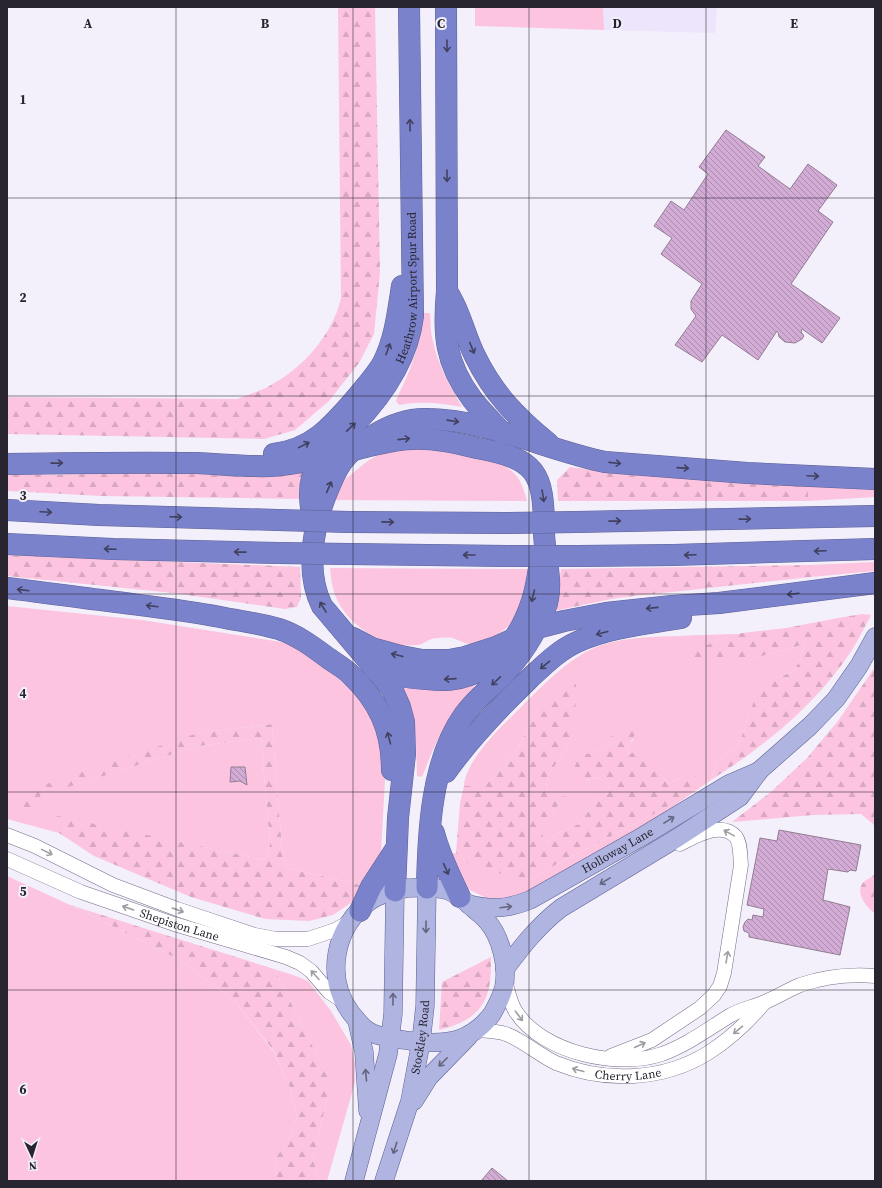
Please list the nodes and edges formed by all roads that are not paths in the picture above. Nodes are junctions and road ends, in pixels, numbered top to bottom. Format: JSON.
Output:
{"nodes":[{"id":1,"x":409,"y":7,"type":"edge"},
{"id":2,"x":446,"y":7,"type":"edge"},
{"id":3,"x":412,"y":214,"type":"junction"},
{"id":4,"x":447,"y":291,"type":"junction"},
{"id":5,"x":501,"y":432,"type":"junction"},
{"id":6,"x":556,"y":449,"type":"junction"},
{"id":7,"x":352,"y":450,"type":"junction"},
{"id":8,"x":325,"y":456,"type":"junction"},
{"id":9,"x":196,"y":463,"type":"junction"},
{"id":10,"x":525,"y":463,"type":"junction"},
{"id":11,"x":7,"y":464,"type":"edge"},
{"id":12,"x":875,"y":479,"type":"edge"},
{"id":13,"x":7,"y":510,"type":"edge"},
{"id":14,"x":875,"y":516,"type":"edge"},
{"id":15,"x":314,"y":538,"type":"junction"},
{"id":16,"x":7,"y":544,"type":"edge"},
{"id":17,"x":544,"y":544,"type":"junction"},
{"id":18,"x":867,"y":550,"type":"edge"},
{"id":19,"x":875,"y":583,"type":"edge"},
{"id":20,"x":7,"y":588,"type":"edge"},
{"id":21,"x":719,"y":603,"type":"junction"},
{"id":22,"x":190,"y":611,"type":"junction"},
{"id":23,"x":537,"y":628,"type":"junction"},
{"id":24,"x":348,"y":636,"type":"junction"},
{"id":25,"x":875,"y":636,"type":"edge"},
{"id":26,"x":516,"y":637,"type":"junction"},
{"id":27,"x":377,"y":670,"type":"junction"},
{"id":28,"x":760,"y":770,"type":"junction"},
{"id":29,"x":437,"y":785,"type":"junction"},
{"id":30,"x":398,"y":818,"type":"junction"},
{"id":31,"x":431,"y":818,"type":"junction"},
{"id":32,"x":7,"y":835,"type":"edge"},
{"id":33,"x":396,"y":848,"type":"junction"},
{"id":34,"x":7,"y":859,"type":"edge"},
{"id":35,"x":628,"y":867,"type":"junction"},
{"id":36,"x":426,"y":888,"type":"junction"},
{"id":37,"x":395,"y":892,"type":"junction"},
{"id":38,"x":464,"y":900,"type":"junction"},
{"id":39,"x":355,"y":916,"type":"junction"},
{"id":40,"x":505,"y":974,"type":"junction"},
{"id":41,"x":875,"y":976,"type":"edge"},
{"id":42,"x":343,"y":1001,"type":"junction"},
{"id":43,"x":765,"y":1002,"type":"junction"},
{"id":44,"x":357,"y":1021,"type":"junction"},
{"id":45,"x":473,"y":1032,"type":"junction"},
{"id":46,"x":390,"y":1038,"type":"junction"},
{"id":47,"x":421,"y":1042,"type":"junction"},
{"id":48,"x":604,"y":1059,"type":"junction"},
{"id":49,"x":404,"y":1121,"type":"junction"},
{"id":50,"x":369,"y":1128,"type":"junction"},
{"id":51,"x":354,"y":1181,"type":"edge"},
{"id":52,"x":384,"y":1181,"type":"edge"}],
"edges":[{"from":3,"to":1,"type":"highway","name":"Heathrow Airport Spur Road","one_way":true},
{"from":2,"to":4,"type":"highway","one_way":true},
{"from":8,"to":3,"type":"highway","name":"Heathrow Airport Spur Road","one_way":true},
{"from":9,"to":3,"type":"highway","one_way":true},
{"from":4,"to":5,"type":"highway"},
{"from":4,"to":6,"type":"highway","one_way":true},
{"from":5,"to":6,"type":"highway"},
{"from":7,"to":5,"type":"highway","one_way":true},
{"from":5,"to":10,"type":"highway"},
{"from":6,"to":12,"type":"highway","one_way":true},
{"from":7,"to":8,"type":"highway"},
{"from":7,"to":10,"type":"highway","one_way":true},
{"from":15,"to":7,"type":"highway","one_way":true},
{"from":8,"to":9,"type":"highway"},
{"from":8,"to":15,"type":"highway","name":"Heathrow Airport Spur Road"},
{"from":11,"to":9,"type":"highway","one_way":true},
{"from":10,"to":17,"type":"highway","one_way":true},
{"from":13,"to":14,"type":"highway","one_way":true,"bridge":true},
{"from":24,"to":15,"type":"highway","one_way":true},
{"from":18,"to":16,"type":"highway","one_way":true,"bridge":true},
{"from":17,"to":23,"type":"highway"},
{"from":17,"to":26,"type":"highway","one_way":true},
{"from":19,"to":21,"type":"highway","one_way":true},
{"from":22,"to":20,"type":"highway","one_way":true},
{"from":21,"to":23,"type":"highway","one_way":true},
{"from":21,"to":29,"type":"highway","one_way":true},
{"from":22,"to":27,"type":"highway"},
{"from":30,"to":22,"type":"highway","one_way":true},
{"from":23,"to":26,"type":"highway"},
{"from":23,"to":29,"type":"highway","one_way":true},
{"from":26,"to":24,"type":"highway","one_way":true},
{"from":24,"to":27,"type":"highway"},
{"from":25,"to":28,"type":"main road","name":"Holloway Lane"},
{"from":26,"to":27,"type":"highway","one_way":true},
{"from":27,"to":30,"type":"highway"},
{"from":28,"to":35,"type":"main road","name":"Holloway Lane"},
{"from":38,"to":28,"type":"main road","name":"Holloway Lane","one_way":true},
{"from":29,"to":31,"type":"highway"},
{"from":30,"to":33,"type":"highway"},
{"from":31,"to":36,"type":"highway"},
{"from":31,"to":38,"type":"highway","one_way":true},
{"from":32,"to":39,"type":"street","name":"Shepiston Lane","one_way":true},
{"from":33,"to":37,"type":"highway"},
{"from":33,"to":39,"type":"highway"},
{"from":42,"to":34,"type":"street","name":"Shepiston Lane","one_way":true},
{"from":35,"to":40,"type":"main road","name":"Holloway Lane","one_way":true},
{"from":48,"to":35,"type":"street","one_way":true},
{"from":36,"to":37,"type":"main road"},
{"from":36,"to":38,"type":"main road"},
{"from":36,"to":47,"type":"main road","name":"Stockley Road","one_way":true},
{"from":37,"to":39,"type":"main road"},
{"from":46,"to":37,"type":"main road","one_way":true},
{"from":38,"to":40,"type":"main road"},
{"from":39,"to":42,"type":"main road"},
{"from":40,"to":45,"type":"main road"},
{"from":40,"to":48,"type":"street","name":"Cherry Lane","one_way":true},
{"from":41,"to":43,"type":"street","name":"Cherry Lane"},
{"from":42,"to":44,"type":"main road"},
{"from":43,"to":45,"type":"street","name":"Cherry Lane","one_way":true},
{"from":43,"to":48,"type":"street","name":"Cherry Lane"},
{"from":44,"to":46,"type":"main road"},
{"from":50,"to":44,"type":"main road","one_way":true},
{"from":45,"to":47,"type":"main road"},
{"from":45,"to":49,"type":"main road","one_way":true},
{"from":46,"to":47,"type":"main road"},
{"from":46,"to":50,"type":"main road"},
{"from":47,"to":49,"type":"main road","name":"Stockley Road"},
{"from":49,"to":52,"type":"main road","name":"Stockley Road","one_way":true},
{"from":50,"to":51,"type":"main road"}]}
